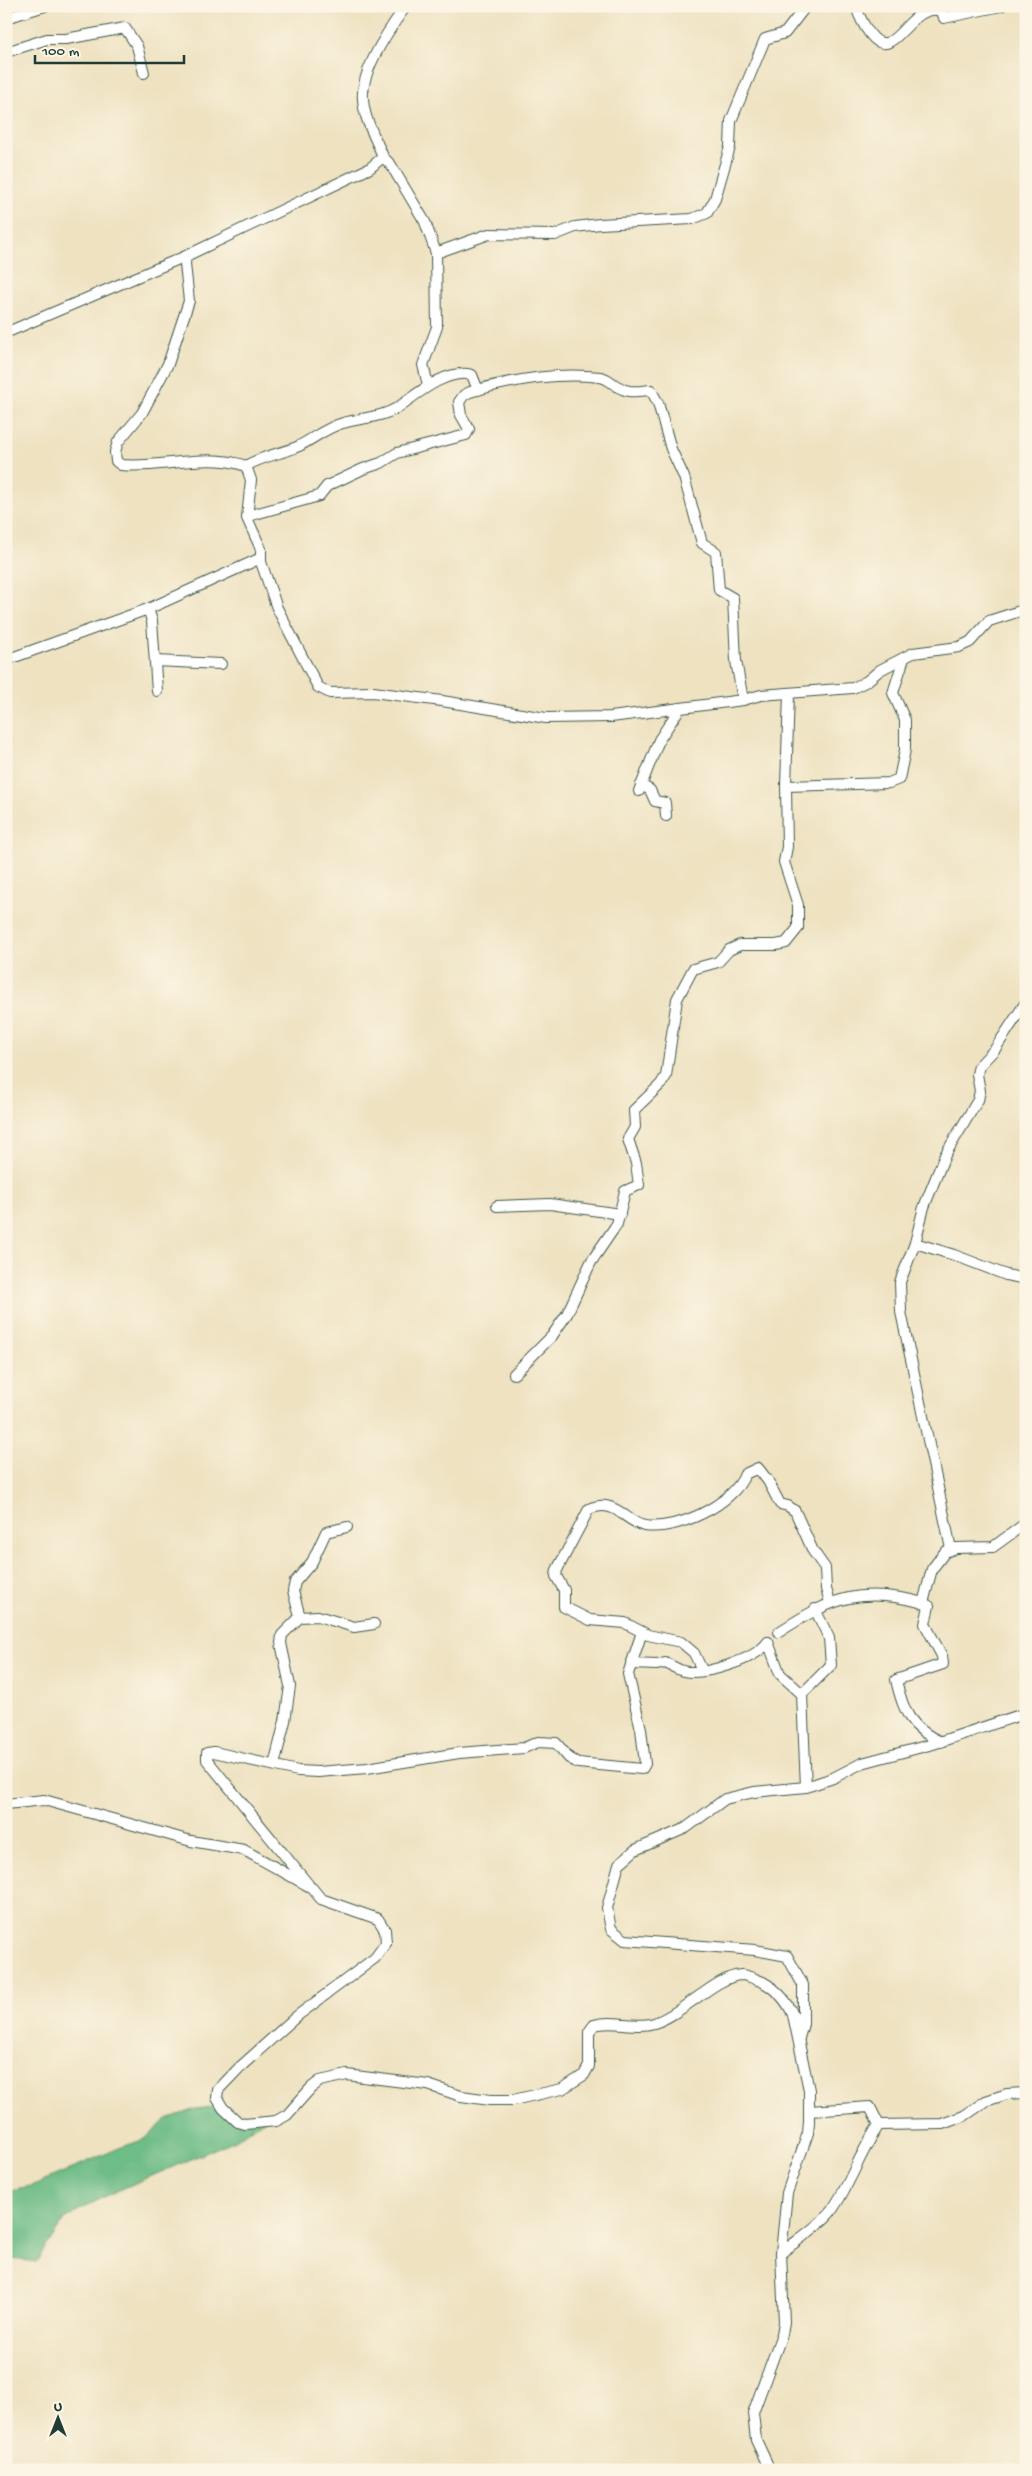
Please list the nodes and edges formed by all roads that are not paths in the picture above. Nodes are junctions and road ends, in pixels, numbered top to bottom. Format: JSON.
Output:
{"nodes":[{"id":1,"x":45,"y":6,"type":"edge"},
{"id":2,"x":406,"y":6,"type":"edge"},
{"id":3,"x":806,"y":6,"type":"edge"},
{"id":4,"x":856,"y":6,"type":"edge"},
{"id":5,"x":1001,"y":6,"type":"edge"},
{"id":6,"x":6,"y":18,"type":"edge"},
{"id":7,"x":6,"y":52,"type":"edge"},
{"id":8,"x":144,"y":73,"type":"dead end"},
{"id":9,"x":384,"y":157,"type":"junction"},
{"id":10,"x":436,"y":253,"type":"junction"},
{"id":11,"x":186,"y":256,"type":"junction"},
{"id":12,"x":10,"y":331,"type":"dead end"},
{"id":13,"x":428,"y":385,"type":"junction"},
{"id":14,"x":478,"y":390,"type":"junction"},
{"id":15,"x":246,"y":466,"type":"junction"},
{"id":16,"x":248,"y":516,"type":"junction"},
{"id":17,"x":261,"y":558,"type":"junction"},
{"id":18,"x":148,"y":609,"type":"junction"},
{"id":19,"x":1026,"y":609,"type":"edge"},
{"id":20,"x":904,"y":658,"type":"junction"},
{"id":21,"x":6,"y":660,"type":"edge"},
{"id":22,"x":155,"y":661,"type":"junction"},
{"id":23,"x":221,"y":664,"type":"dead end"},
{"id":24,"x":157,"y":691,"type":"dead end"},
{"id":25,"x":790,"y":693,"type":"junction"},
{"id":26,"x":743,"y":700,"type":"junction"},
{"id":27,"x":680,"y":708,"type":"junction"},
{"id":28,"x":786,"y":786,"type":"junction"},
{"id":29,"x":666,"y":816,"type":"dead end"},
{"id":30,"x":1026,"y":1002,"type":"edge"},
{"id":31,"x":497,"y":1206,"type":"dead end"},
{"id":32,"x":620,"y":1214,"type":"junction"},
{"id":33,"x":916,"y":1243,"type":"junction"},
{"id":34,"x":1026,"y":1279,"type":"edge"},
{"id":35,"x":514,"y":1374,"type":"dead end"},
{"id":36,"x":1026,"y":1522,"type":"edge"},
{"id":37,"x":347,"y":1527,"type":"dead end"},
{"id":38,"x":951,"y":1549,"type":"junction"},
{"id":39,"x":830,"y":1602,"type":"junction"},
{"id":40,"x":924,"y":1603,"type":"junction"},
{"id":41,"x":815,"y":1609,"type":"junction"},
{"id":42,"x":300,"y":1617,"type":"junction"},
{"id":43,"x":374,"y":1624,"type":"dead end"},
{"id":44,"x":642,"y":1632,"type":"junction"},
{"id":45,"x":779,"y":1632,"type":"dead end"},
{"id":46,"x":631,"y":1664,"type":"junction"},
{"id":47,"x":702,"y":1670,"type":"junction"},
{"id":48,"x":802,"y":1694,"type":"junction"},
{"id":49,"x":1026,"y":1713,"type":"edge"},
{"id":50,"x":941,"y":1742,"type":"junction"},
{"id":51,"x":274,"y":1765,"type":"junction"},
{"id":52,"x":806,"y":1787,"type":"junction"},
{"id":53,"x":6,"y":1804,"type":"edge"},
{"id":54,"x":312,"y":1888,"type":"junction"},
{"id":55,"x":799,"y":2038,"type":"junction"},
{"id":56,"x":1026,"y":2094,"type":"edge"},
{"id":57,"x":808,"y":2111,"type":"junction"},
{"id":58,"x":879,"y":2125,"type":"junction"},
{"id":59,"x":781,"y":2253,"type":"junction"},
{"id":60,"x":770,"y":2470,"type":"edge"}],
"edges":[{"from":1,"to":6,"type":"street"},
{"from":2,"to":9,"type":"street"},
{"from":3,"to":10,"type":"street"},
{"from":4,"to":5,"type":"street"},
{"from":7,"to":8,"type":"street"},
{"from":9,"to":10,"type":"street"},
{"from":9,"to":11,"type":"street"},
{"from":10,"to":13,"type":"street"},
{"from":11,"to":12,"type":"street"},
{"from":11,"to":15,"type":"street"},
{"from":13,"to":14,"type":"street"},
{"from":13,"to":15,"type":"street"},
{"from":14,"to":16,"type":"street"},
{"from":14,"to":26,"type":"street"},
{"from":15,"to":16,"type":"street"},
{"from":16,"to":17,"type":"street"},
{"from":17,"to":18,"type":"street"},
{"from":17,"to":27,"type":"street"},
{"from":18,"to":21,"type":"street"},
{"from":18,"to":22,"type":"street"},
{"from":19,"to":20,"type":"street"},
{"from":20,"to":25,"type":"street"},
{"from":20,"to":28,"type":"street"},
{"from":22,"to":23,"type":"street"},
{"from":22,"to":24,"type":"street"},
{"from":25,"to":26,"type":"street"},
{"from":25,"to":28,"type":"street"},
{"from":26,"to":27,"type":"street"},
{"from":27,"to":29,"type":"street"},
{"from":28,"to":32,"type":"street"},
{"from":30,"to":33,"type":"street"},
{"from":31,"to":32,"type":"street"},
{"from":32,"to":35,"type":"street"},
{"from":33,"to":34,"type":"street"},
{"from":33,"to":38,"type":"street"},
{"from":36,"to":38,"type":"street"},
{"from":37,"to":42,"type":"street"},
{"from":38,"to":40,"type":"street"},
{"from":39,"to":40,"type":"street"},
{"from":39,"to":41,"type":"street"},
{"from":39,"to":44,"type":"street"},
{"from":40,"to":50,"type":"street"},
{"from":41,"to":45,"type":"street"},
{"from":41,"to":48,"type":"street"},
{"from":42,"to":43,"type":"street"},
{"from":42,"to":51,"type":"street"},
{"from":44,"to":46,"type":"street"},
{"from":44,"to":47,"type":"street"},
{"from":46,"to":47,"type":"street"},
{"from":46,"to":51,"type":"street"},
{"from":47,"to":48,"type":"street"},
{"from":48,"to":52,"type":"street"},
{"from":49,"to":50,"type":"street"},
{"from":50,"to":52,"type":"street"},
{"from":51,"to":54,"type":"street"},
{"from":52,"to":55,"type":"street"},
{"from":53,"to":54,"type":"street"},
{"from":54,"to":55,"type":"street"},
{"from":55,"to":57,"type":"street"},
{"from":56,"to":58,"type":"street"},
{"from":57,"to":58,"type":"street"},
{"from":57,"to":59,"type":"street"},
{"from":58,"to":59,"type":"street"},
{"from":59,"to":60,"type":"street"}]}
